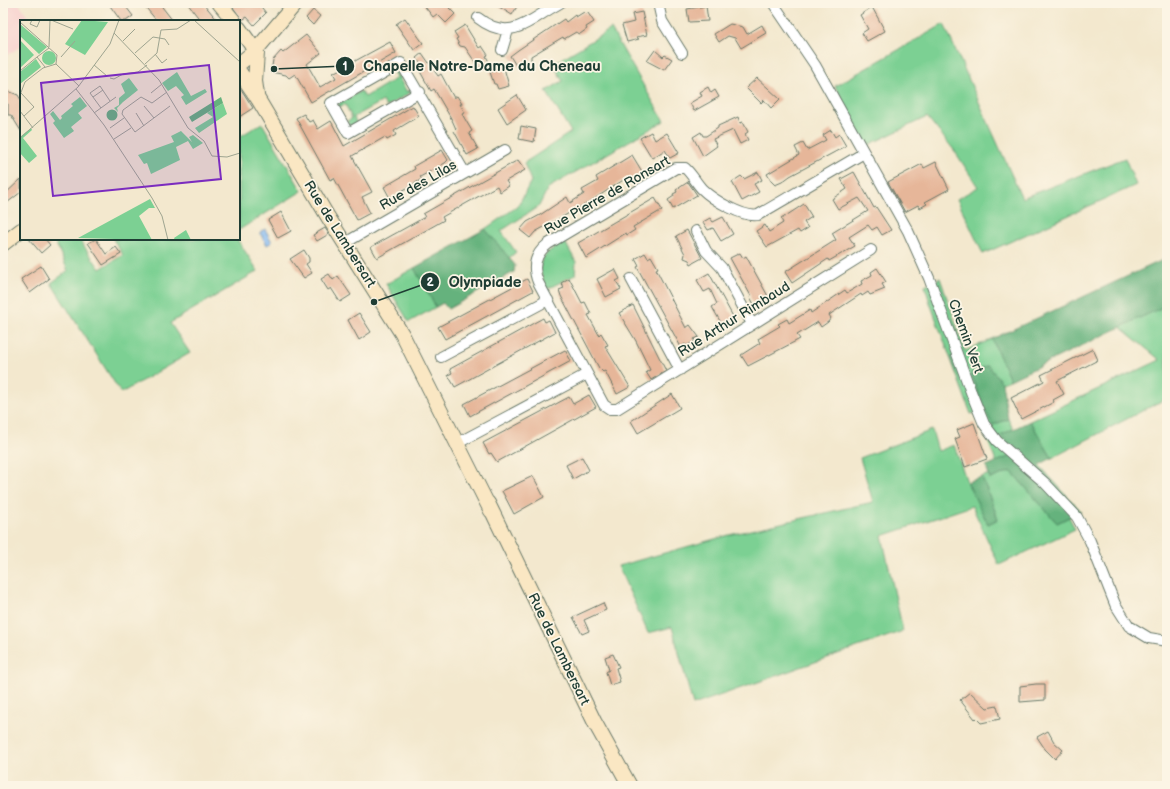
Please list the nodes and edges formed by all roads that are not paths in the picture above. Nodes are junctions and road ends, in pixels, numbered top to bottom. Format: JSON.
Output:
{"nodes":[{"id":1,"x":219,"y":3,"type":"edge"},
{"id":2,"x":296,"y":3,"type":"edge"},
{"id":3,"x":560,"y":3,"type":"edge"},
{"id":4,"x":658,"y":3,"type":"edge"},
{"id":5,"x":773,"y":3,"type":"edge"},
{"id":6,"x":478,"y":18,"type":"dead end"},
{"id":7,"x":233,"y":20,"type":"edge"},
{"id":8,"x":240,"y":29,"type":"edge"},
{"id":9,"x":508,"y":30,"type":"junction"},
{"id":10,"x":256,"y":50,"type":"junction"},
{"id":11,"x":502,"y":50,"type":"dead end"},
{"id":12,"x":682,"y":53,"type":"dead end"},
{"id":13,"x":240,"y":63,"type":"edge"},
{"id":14,"x":240,"y":72,"type":"edge"},
{"id":15,"x":420,"y":92,"type":"junction"},
{"id":16,"x":258,"y":99,"type":"junction"},
{"id":17,"x":505,"y":150,"type":"dead end"},
{"id":18,"x":864,"y":153,"type":"junction"},
{"id":19,"x":465,"y":173,"type":"junction"},
{"id":20,"x":20,"y":231,"type":"edge"},
{"id":21,"x":696,"y":231,"type":"dead end"},
{"id":22,"x":345,"y":243,"type":"junction"},
{"id":23,"x":3,"y":244,"type":"edge"},
{"id":24,"x":871,"y":250,"type":"dead end"},
{"id":25,"x":631,"y":279,"type":"dead end"},
{"id":26,"x":548,"y":300,"type":"junction"},
{"id":27,"x":752,"y":324,"type":"junction"},
{"id":28,"x":441,"y":357,"type":"dead end"},
{"id":29,"x":680,"y":370,"type":"junction"},
{"id":30,"x":587,"y":374,"type":"junction"},
{"id":31,"x":610,"y":409,"type":"joint"},
{"id":32,"x":460,"y":442,"type":"junction"},
{"id":33,"x":1167,"y":641,"type":"edge"},
{"id":34,"x":630,"y":786,"type":"edge"}],
"edges":[{"from":1,"to":7,"type":"main road"},
{"from":2,"to":10,"type":"main road"},
{"from":3,"to":9,"type":"street"},
{"from":4,"to":12,"type":"street"},
{"from":5,"to":18,"type":"street","name":"Chemin Vert"},
{"from":6,"to":9,"type":"street"},
{"from":8,"to":10,"type":"main road"},
{"from":9,"to":11,"type":"street"},
{"from":10,"to":13,"type":"main road"},
{"from":10,"to":16,"type":"main road","name":"Rue de Lambersart"},
{"from":14,"to":16,"type":"main road","name":"Rue de Lambersart"},
{"from":15,"to":15,"type":"street"},
{"from":15,"to":19,"type":"street"},
{"from":16,"to":22,"type":"main road","name":"Rue de Lambersart"},
{"from":17,"to":19,"type":"street","name":"Rue des Lilas"},
{"from":18,"to":26,"type":"street","name":"Rue Pierre de Ronsart"},
{"from":18,"to":33,"type":"street","name":"Chemin Vert"},
{"from":19,"to":22,"type":"street","name":"Rue des Lilas"},
{"from":20,"to":23,"type":"main road"},
{"from":21,"to":27,"type":"street"},
{"from":22,"to":32,"type":"main road","name":"Rue de Lambersart"},
{"from":24,"to":27,"type":"street","name":"Rue Arthur Rimbaud"},
{"from":25,"to":29,"type":"street"},
{"from":26,"to":28,"type":"street"},
{"from":26,"to":30,"type":"street","name":"Rue Pierre de Ronsart"},
{"from":27,"to":29,"type":"street","name":"Rue Arthur Rimbaud"},
{"from":29,"to":31,"type":"street","name":"Rue Arthur Rimbaud"},
{"from":30,"to":31,"type":"street","name":"Rue Pierre de Ronsart"},
{"from":30,"to":32,"type":"street"},
{"from":32,"to":34,"type":"main road","name":"Rue de Lambersart"}]}
